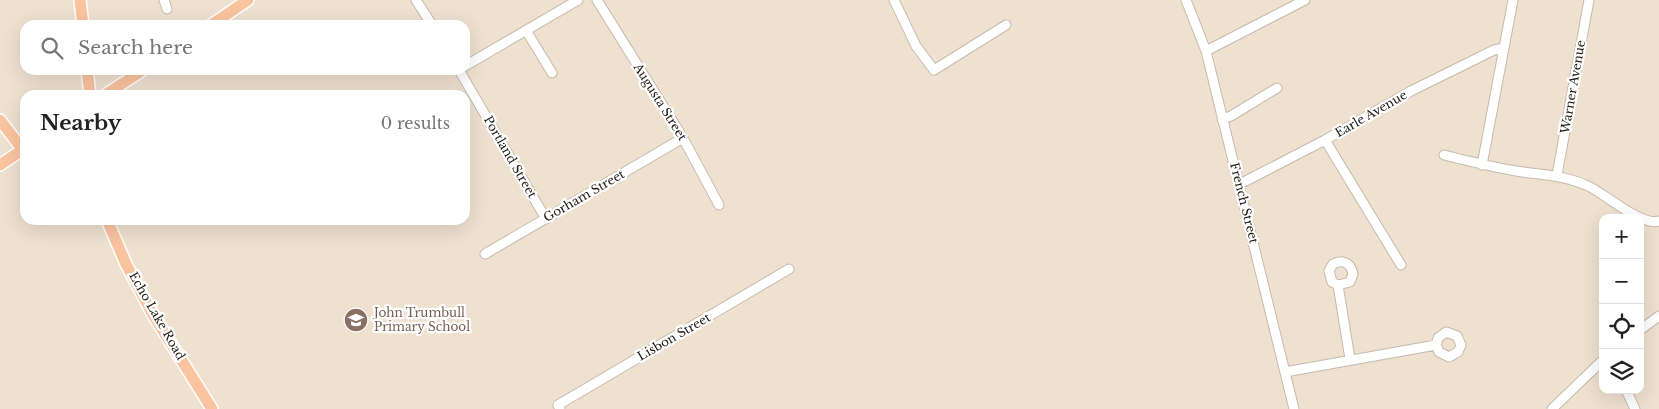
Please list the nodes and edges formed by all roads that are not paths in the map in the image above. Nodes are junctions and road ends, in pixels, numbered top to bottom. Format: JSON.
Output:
{"nodes":[{"id":1,"x":80,"y":0,"type":"edge"},
{"id":2,"x":164,"y":0,"type":"edge"},
{"id":3,"x":248,"y":0,"type":"edge"},
{"id":4,"x":416,"y":0,"type":"edge"},
{"id":5,"x":578,"y":0,"type":"edge"},
{"id":6,"x":597,"y":0,"type":"edge"},
{"id":7,"x":894,"y":0,"type":"edge"},
{"id":8,"x":1186,"y":0,"type":"edge"},
{"id":9,"x":1305,"y":0,"type":"edge"},
{"id":10,"x":1513,"y":0,"type":"edge"},
{"id":11,"x":1589,"y":0,"type":"edge"},
{"id":12,"x":167,"y":9,"type":"dead end"},
{"id":13,"x":82,"y":20,"type":"edge"},
{"id":14,"x":218,"y":20,"type":"edge"},
{"id":15,"x":429,"y":20,"type":"edge"},
{"id":16,"x":1006,"y":25,"type":"dead end"},
{"id":17,"x":527,"y":32,"type":"junction"},
{"id":18,"x":1504,"y":48,"type":"junction"},
{"id":19,"x":1206,"y":51,"type":"junction"},
{"id":20,"x":470,"y":63,"type":"edge"},
{"id":21,"x":552,"y":73,"type":"dead end"},
{"id":22,"x":88,"y":75,"type":"edge"},
{"id":23,"x":135,"y":75,"type":"edge"},
{"id":24,"x":462,"y":75,"type":"edge"},
{"id":25,"x":1277,"y":88,"type":"dead end"},
{"id":26,"x":89,"y":90,"type":"edge"},
{"id":27,"x":112,"y":90,"type":"edge"},
{"id":28,"x":1222,"y":119,"type":"junction"},
{"id":29,"x":0,"y":120,"type":"edge"},
{"id":30,"x":683,"y":138,"type":"junction"},
{"id":31,"x":1326,"y":140,"type":"junction"},
{"id":32,"x":20,"y":143,"type":"edge"},
{"id":33,"x":20,"y":151,"type":"edge"},
{"id":34,"x":1444,"y":155,"type":"dead end"},
{"id":35,"x":0,"y":165,"type":"edge"},
{"id":36,"x":1482,"y":165,"type":"junction"},
{"id":37,"x":1557,"y":175,"type":"junction"},
{"id":38,"x":1240,"y":184,"type":"junction"},
{"id":39,"x":719,"y":206,"type":"dead end"},
{"id":40,"x":546,"y":219,"type":"junction"},
{"id":41,"x":1657,"y":222,"type":"edge"},
{"id":42,"x":109,"y":225,"type":"edge"},
{"id":43,"x":485,"y":254,"type":"dead end"},
{"id":44,"x":1401,"y":265,"type":"dead end"},
{"id":45,"x":789,"y":269,"type":"dead end"},
{"id":46,"x":1338,"y":286,"type":"dead end"},
{"id":47,"x":1659,"y":316,"type":"edge"},
{"id":48,"x":1644,"y":327,"type":"edge"},
{"id":49,"x":1436,"y":345,"type":"dead end"},
{"id":50,"x":1350,"y":359,"type":"junction"},
{"id":51,"x":1599,"y":364,"type":"edge"},
{"id":52,"x":1285,"y":372,"type":"junction"},
{"id":53,"x":1628,"y":394,"type":"edge"},
{"id":54,"x":559,"y":407,"type":"edge"},
{"id":55,"x":212,"y":409,"type":"edge"},
{"id":56,"x":1294,"y":409,"type":"edge"},
{"id":57,"x":1552,"y":409,"type":"edge"},
{"id":58,"x":1635,"y":409,"type":"edge"}],
"edges":[{"from":1,"to":13,"type":"main road"},
{"from":2,"to":12,"type":"street"},
{"from":3,"to":14,"type":"main road"},
{"from":4,"to":15,"type":"street"},
{"from":5,"to":17,"type":"street"},
{"from":6,"to":30,"type":"street","name":"Augusta Street"},
{"from":7,"to":16,"type":"street"},
{"from":8,"to":19,"type":"street","name":"French Street"},
{"from":9,"to":19,"type":"street"},
{"from":10,"to":18,"type":"street"},
{"from":11,"to":37,"type":"street","name":"Warner Avenue"},
{"from":17,"to":20,"type":"street"},
{"from":17,"to":21,"type":"street"},
{"from":18,"to":31,"type":"street","name":"Earle Avenue"},
{"from":18,"to":36,"type":"street"},
{"from":19,"to":28,"type":"street","name":"French Street"},
{"from":22,"to":26,"type":"main road"},
{"from":23,"to":27,"type":"main road"},
{"from":24,"to":40,"type":"street","name":"Portland Street"},
{"from":25,"to":28,"type":"street"},
{"from":28,"to":38,"type":"street","name":"French Street"},
{"from":29,"to":32,"type":"main road"},
{"from":30,"to":39,"type":"street","name":"Augusta Street"},
{"from":30,"to":40,"type":"street","name":"Gorham Street"},
{"from":31,"to":38,"type":"street","name":"Earle Avenue"},
{"from":31,"to":44,"type":"street"},
{"from":33,"to":35,"type":"main road"},
{"from":34,"to":36,"type":"street"},
{"from":36,"to":37,"type":"street"},
{"from":37,"to":41,"type":"street"},
{"from":38,"to":52,"type":"street","name":"French Street"},
{"from":40,"to":43,"type":"street","name":"Gorham Street"},
{"from":42,"to":55,"type":"main road","name":"Echo Lake Road"},
{"from":45,"to":54,"type":"street","name":"Lisbon Street"},
{"from":46,"to":50,"type":"street"},
{"from":47,"to":48,"type":"street"},
{"from":49,"to":50,"type":"street"},
{"from":50,"to":52,"type":"street"},
{"from":51,"to":57,"type":"street"},
{"from":52,"to":56,"type":"street","name":"French Street"},
{"from":53,"to":58,"type":"street"}]}
